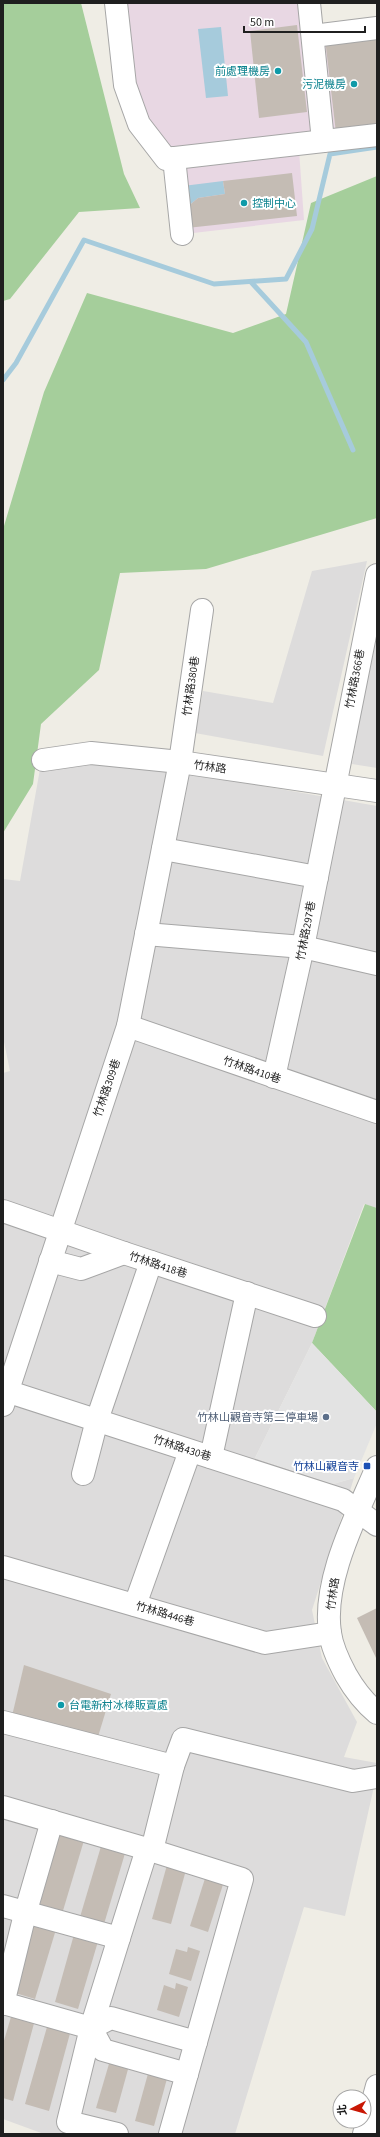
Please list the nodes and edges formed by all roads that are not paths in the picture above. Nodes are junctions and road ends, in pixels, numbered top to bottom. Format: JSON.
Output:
{"nodes":[{"id":1,"x":116,"y":3,"type":"edge"},
{"id":2,"x":128,"y":3,"type":"edge"},
{"id":3,"x":309,"y":3,"type":"edge"},
{"id":4,"x":377,"y":28,"type":"edge"},
{"id":5,"x":313,"y":36,"type":"junction"},
{"id":6,"x":139,"y":124,"type":"junction"},
{"id":7,"x":377,"y":135,"type":"edge"},
{"id":8,"x":323,"y":141,"type":"junction"},
{"id":9,"x":174,"y":158,"type":"junction"},
{"id":10,"x":182,"y":234,"type":"dead end"},
{"id":11,"x":377,"y":575,"type":"edge"},
{"id":12,"x":202,"y":610,"type":"dead end"},
{"id":13,"x":43,"y":760,"type":"dead end"},
{"id":14,"x":180,"y":762,"type":"junction"},
{"id":15,"x":335,"y":784,"type":"junction"},
{"id":16,"x":377,"y":791,"type":"edge"},
{"id":17,"x":163,"y":849,"type":"junction"},
{"id":18,"x":317,"y":877,"type":"junction"},
{"id":19,"x":146,"y":934,"type":"junction"},
{"id":20,"x":303,"y":947,"type":"junction"},
{"id":21,"x":377,"y":964,"type":"edge"},
{"id":22,"x":128,"y":1026,"type":"junction"},
{"id":23,"x":274,"y":1078,"type":"junction"},
{"id":24,"x":377,"y":1112,"type":"edge"},
{"id":25,"x":3,"y":1211,"type":"edge"},
{"id":26,"x":60,"y":1231,"type":"junction"},
{"id":27,"x":124,"y":1254,"type":"junction"},
{"id":28,"x":50,"y":1261,"type":"junction"},
{"id":29,"x":151,"y":1262,"type":"junction"},
{"id":30,"x":247,"y":1294,"type":"junction"},
{"id":31,"x":315,"y":1316,"type":"dead end"},
{"id":32,"x":4,"y":1396,"type":"edge"},
{"id":33,"x":97,"y":1420,"type":"junction"},
{"id":34,"x":190,"y":1451,"type":"junction"},
{"id":35,"x":211,"y":1457,"type":"junction"},
{"id":36,"x":377,"y":1467,"type":"edge"},
{"id":37,"x":83,"y":1474,"type":"dead end"},
{"id":38,"x":359,"y":1511,"type":"junction"},
{"id":39,"x":377,"y":1525,"type":"edge"},
{"id":40,"x":3,"y":1567,"type":"edge"},
{"id":41,"x":135,"y":1605,"type":"junction"},
{"id":42,"x":330,"y":1633,"type":"junction"},
{"id":43,"x":377,"y":1713,"type":"edge"},
{"id":44,"x":3,"y":1722,"type":"edge"},
{"id":45,"x":173,"y":1766,"type":"junction"},
{"id":46,"x":377,"y":1777,"type":"edge"},
{"id":47,"x":3,"y":1806,"type":"edge"},
{"id":48,"x":52,"y":1821,"type":"junction"},
{"id":49,"x":147,"y":1849,"type":"junction"},
{"id":50,"x":3,"y":1906,"type":"edge"},
{"id":51,"x":25,"y":1914,"type":"junction"},
{"id":52,"x":119,"y":1938,"type":"junction"},
{"id":53,"x":3,"y":2003,"type":"edge"},
{"id":54,"x":91,"y":2028,"type":"junction"},
{"id":55,"x":196,"y":2042,"type":"junction"},
{"id":56,"x":186,"y":2074,"type":"junction"},
{"id":57,"x":377,"y":2086,"type":"edge"},
{"id":58,"x":116,"y":2134,"type":"edge"},
{"id":59,"x":170,"y":2134,"type":"edge"},
{"id":60,"x":364,"y":2134,"type":"edge"}],
"edges":[{"from":1,"to":6,"type":"street"},
{"from":2,"to":6,"type":"street"},
{"from":3,"to":5,"type":"street"},
{"from":4,"to":5,"type":"street"},
{"from":5,"to":8,"type":"street"},
{"from":6,"to":9,"type":"street"},
{"from":7,"to":8,"type":"street"},
{"from":8,"to":9,"type":"street"},
{"from":9,"to":10,"type":"street"},
{"from":11,"to":15,"type":"street","name":"竹林路366巷"},
{"from":12,"to":14,"type":"street","name":"竹林路380巷"},
{"from":13,"to":14,"type":"street","name":"竹林路"},
{"from":14,"to":15,"type":"street","name":"竹林路"},
{"from":14,"to":17,"type":"street","name":"竹林路309巷"},
{"from":15,"to":16,"type":"street","name":"竹林路"},
{"from":15,"to":18,"type":"street","name":"竹林路297巷"},
{"from":17,"to":18,"type":"street"},
{"from":17,"to":19,"type":"street","name":"竹林路309巷"},
{"from":18,"to":20,"type":"street","name":"竹林路297巷"},
{"from":19,"to":20,"type":"street"},
{"from":19,"to":22,"type":"street","name":"竹林路309巷"},
{"from":20,"to":21,"type":"street"},
{"from":20,"to":23,"type":"street","name":"竹林路297巷"},
{"from":22,"to":23,"type":"street","name":"竹林路410巷"},
{"from":22,"to":26,"type":"street","name":"竹林路309巷"},
{"from":23,"to":24,"type":"street","name":"竹林路410巷"},
{"from":25,"to":26,"type":"street","name":"竹林路418巷"},
{"from":26,"to":27,"type":"street","name":"竹林路418巷"},
{"from":26,"to":28,"type":"street","name":"竹林路309巷"},
{"from":27,"to":28,"type":"street"},
{"from":27,"to":29,"type":"street","name":"竹林路418巷"},
{"from":28,"to":32,"type":"street","name":"竹林路309巷"},
{"from":29,"to":30,"type":"street","name":"竹林路418巷"},
{"from":29,"to":33,"type":"street"},
{"from":30,"to":31,"type":"street","name":"竹林路418巷"},
{"from":30,"to":35,"type":"street"},
{"from":32,"to":33,"type":"street","name":"竹林路430巷"},
{"from":33,"to":34,"type":"street","name":"竹林路430巷"},
{"from":33,"to":37,"type":"street"},
{"from":34,"to":35,"type":"street","name":"竹林路430巷"},
{"from":34,"to":41,"type":"street"},
{"from":35,"to":38,"type":"street","name":"竹林路430巷"},
{"from":36,"to":38,"type":"street","name":"竹林路"},
{"from":38,"to":39,"type":"street","name":"竹林路430巷"},
{"from":38,"to":42,"type":"street","name":"竹林路"},
{"from":40,"to":41,"type":"street","name":"竹林路446巷"},
{"from":41,"to":42,"type":"street","name":"竹林路446巷"},
{"from":42,"to":43,"type":"street","name":"竹林路"},
{"from":44,"to":45,"type":"street"},
{"from":45,"to":46,"type":"street"},
{"from":45,"to":49,"type":"street"},
{"from":47,"to":48,"type":"street"},
{"from":48,"to":49,"type":"street"},
{"from":48,"to":51,"type":"street"},
{"from":49,"to":52,"type":"street"},
{"from":49,"to":55,"type":"street"},
{"from":50,"to":51,"type":"street"},
{"from":51,"to":52,"type":"street"},
{"from":51,"to":53,"type":"street"},
{"from":52,"to":54,"type":"street"},
{"from":53,"to":54,"type":"street"},
{"from":54,"to":55,"type":"street"},
{"from":54,"to":56,"type":"street"},
{"from":54,"to":58,"type":"street"},
{"from":55,"to":56,"type":"street"},
{"from":56,"to":59,"type":"street"},
{"from":57,"to":60,"type":"street"}]}
